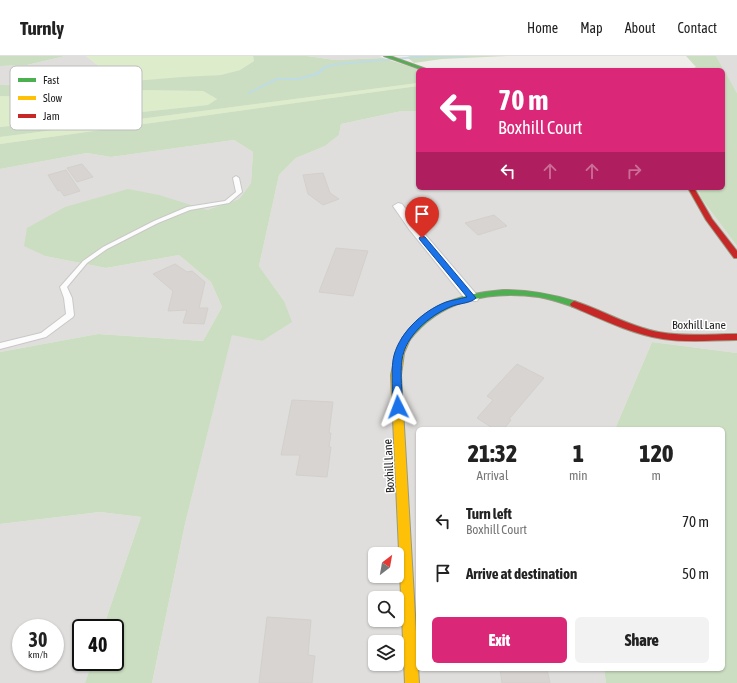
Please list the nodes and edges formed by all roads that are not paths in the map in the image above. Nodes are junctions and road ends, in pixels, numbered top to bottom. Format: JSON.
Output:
{"nodes":[{"id":1,"x":393,"y":59,"type":"edge"},
{"id":2,"x":421,"y":68,"type":"edge"},
{"id":3,"x":236,"y":178,"type":"dead end"},
{"id":4,"x":692,"y":190,"type":"edge"},
{"id":5,"x":398,"y":206,"type":"dead end"},
{"id":6,"x":737,"y":256,"type":"edge"},
{"id":7,"x":472,"y":298,"type":"junction"},
{"id":8,"x":737,"y":337,"type":"edge"},
{"id":9,"x":0,"y":346,"type":"edge"},
{"id":10,"x":412,"y":683,"type":"edge"}],
"edges":[{"from":1,"to":2,"type":"street"},
{"from":3,"to":9,"type":"lane"},
{"from":4,"to":6,"type":"street"},
{"from":5,"to":7,"type":"street"},
{"from":7,"to":8,"type":"street","name":"Boxhill Lane"},
{"from":7,"to":10,"type":"street","name":"Boxhill Lane"}]}
